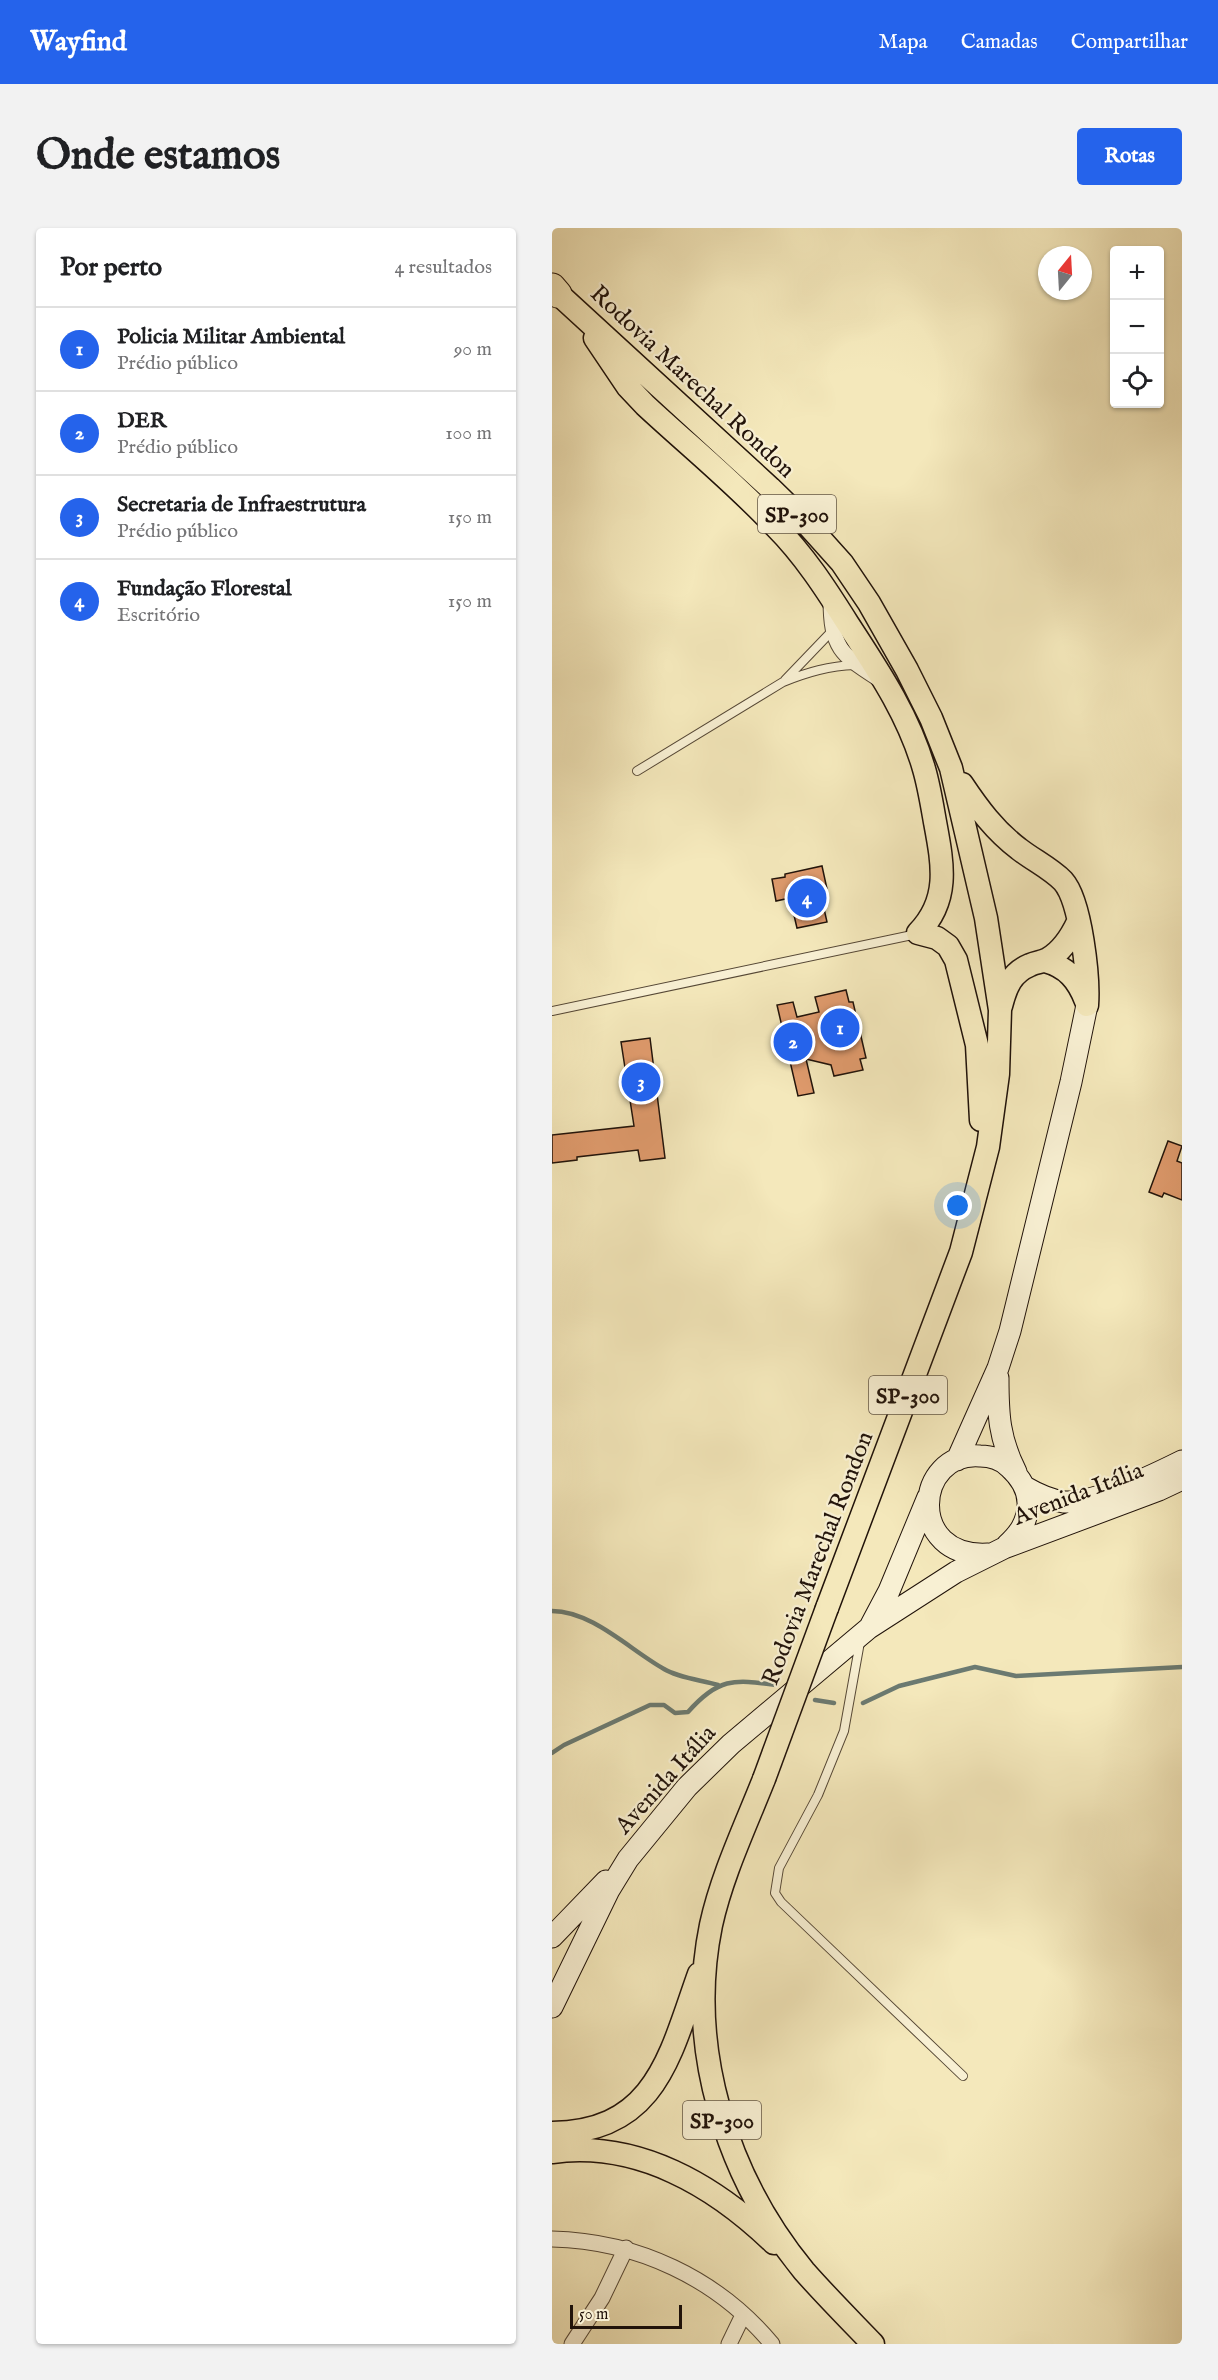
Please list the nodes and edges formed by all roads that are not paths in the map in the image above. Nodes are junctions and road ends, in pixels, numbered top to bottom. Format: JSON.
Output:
{"nodes":[{"id":1,"x":560,"y":295,"type":"edge"},
{"id":2,"x":831,"y":596,"type":"junction"},
{"id":3,"x":832,"y":631,"type":"junction"},
{"id":4,"x":855,"y":665,"type":"junction"},
{"id":5,"x":783,"y":682,"type":"junction"},
{"id":6,"x":887,"y":685,"type":"junction"},
{"id":7,"x":951,"y":768,"type":"junction"},
{"id":8,"x":637,"y":771,"type":"dead end"},
{"id":9,"x":1078,"y":922,"type":"junction"},
{"id":10,"x":918,"y":933,"type":"junction"},
{"id":11,"x":1045,"y":961,"type":"junction"},
{"id":12,"x":1087,"y":1005,"type":"junction"},
{"id":13,"x":1000,"y":1010,"type":"junction"},
{"id":14,"x":552,"y":1011,"type":"edge"},
{"id":15,"x":980,"y":1178,"type":"junction"},
{"id":16,"x":998,"y":1368,"type":"junction"},
{"id":17,"x":957,"y":1460,"type":"junction"},
{"id":18,"x":1182,"y":1461,"type":"edge"},
{"id":19,"x":1182,"y":1479,"type":"edge"},
{"id":20,"x":1021,"y":1481,"type":"junction"},
{"id":21,"x":928,"y":1497,"type":"junction"},
{"id":22,"x":997,"y":1551,"type":"junction"},
{"id":23,"x":865,"y":1631,"type":"junction"},
{"id":24,"x":628,"y":1859,"type":"junction"},
{"id":25,"x":552,"y":1937,"type":"edge"},
{"id":26,"x":708,"y":1950,"type":"junction"},
{"id":27,"x":552,"y":2007,"type":"edge"},
{"id":28,"x":963,"y":2076,"type":"dead end"},
{"id":29,"x":552,"y":2133,"type":"edge"},
{"id":30,"x":552,"y":2152,"type":"edge"},
{"id":31,"x":552,"y":2239,"type":"edge"},
{"id":32,"x":626,"y":2248,"type":"junction"},
{"id":33,"x":804,"y":2270,"type":"junction"},
{"id":34,"x":743,"y":2315,"type":"junction"},
{"id":35,"x":572,"y":2344,"type":"edge"},
{"id":36,"x":729,"y":2344,"type":"edge"},
{"id":37,"x":772,"y":2344,"type":"edge"},
{"id":38,"x":873,"y":2344,"type":"edge"}],
"edges":[{"from":1,"to":2,"type":"main road"},
{"from":1,"to":7,"type":"main road","name":"Rodovia Marechal Rondon","number":"SP-300"},
{"from":2,"to":3,"type":"street"},
{"from":2,"to":6,"type":"main road"},
{"from":3,"to":4,"type":"street"},
{"from":3,"to":5,"type":"lane"},
{"from":4,"to":5,"type":"lane"},
{"from":4,"to":6,"type":"street"},
{"from":5,"to":8,"type":"lane"},
{"from":6,"to":10,"type":"main road"},
{"from":7,"to":9,"type":"main road"},
{"from":7,"to":13,"type":"main road","name":"Rodovia Marechal Rondon","number":"SP-300"},
{"from":9,"to":11,"type":"main road"},
{"from":9,"to":12,"type":"main road"},
{"from":10,"to":14,"type":"lane"},
{"from":10,"to":15,"type":"main road"},
{"from":11,"to":12,"type":"main road"},
{"from":11,"to":13,"type":"main road"},
{"from":12,"to":16,"type":"main road"},
{"from":13,"to":15,"type":"main road","name":"Rodovia Marechal Rondon","number":"SP-300"},
{"from":15,"to":26,"type":"main road","name":"Rodovia Marechal Rondon","number":"SP-300","bridge":true},
{"from":16,"to":17,"type":"main road"},
{"from":16,"to":20,"type":"main road"},
{"from":17,"to":20,"type":"main road"},
{"from":17,"to":21,"type":"main road"},
{"from":18,"to":20,"type":"main road","name":"Avenida Itália"},
{"from":19,"to":22,"type":"main road","name":"Avenida Itália"},
{"from":20,"to":22,"type":"main road"},
{"from":21,"to":22,"type":"main road"},
{"from":21,"to":23,"type":"main road","name":"Avenida Itália"},
{"from":22,"to":23,"type":"main road","name":"Avenida Itália"},
{"from":23,"to":24,"type":"main road","name":"Avenida Itália"},
{"from":23,"to":28,"type":"lane"},
{"from":24,"to":25,"type":"main road"},
{"from":24,"to":27,"type":"main road","name":"Avenida Itália"},
{"from":26,"to":29,"type":"main road"},
{"from":26,"to":33,"type":"main road","name":"Rodovia Marechal Rondon","number":"SP-300"},
{"from":30,"to":33,"type":"main road"},
{"from":31,"to":32,"type":"street"},
{"from":32,"to":34,"type":"street"},
{"from":32,"to":35,"type":"street"},
{"from":33,"to":38,"type":"main road","name":"Rodovia Marechal Rondon","number":"SP-300"},
{"from":34,"to":36,"type":"street"},
{"from":34,"to":37,"type":"street"}]}
